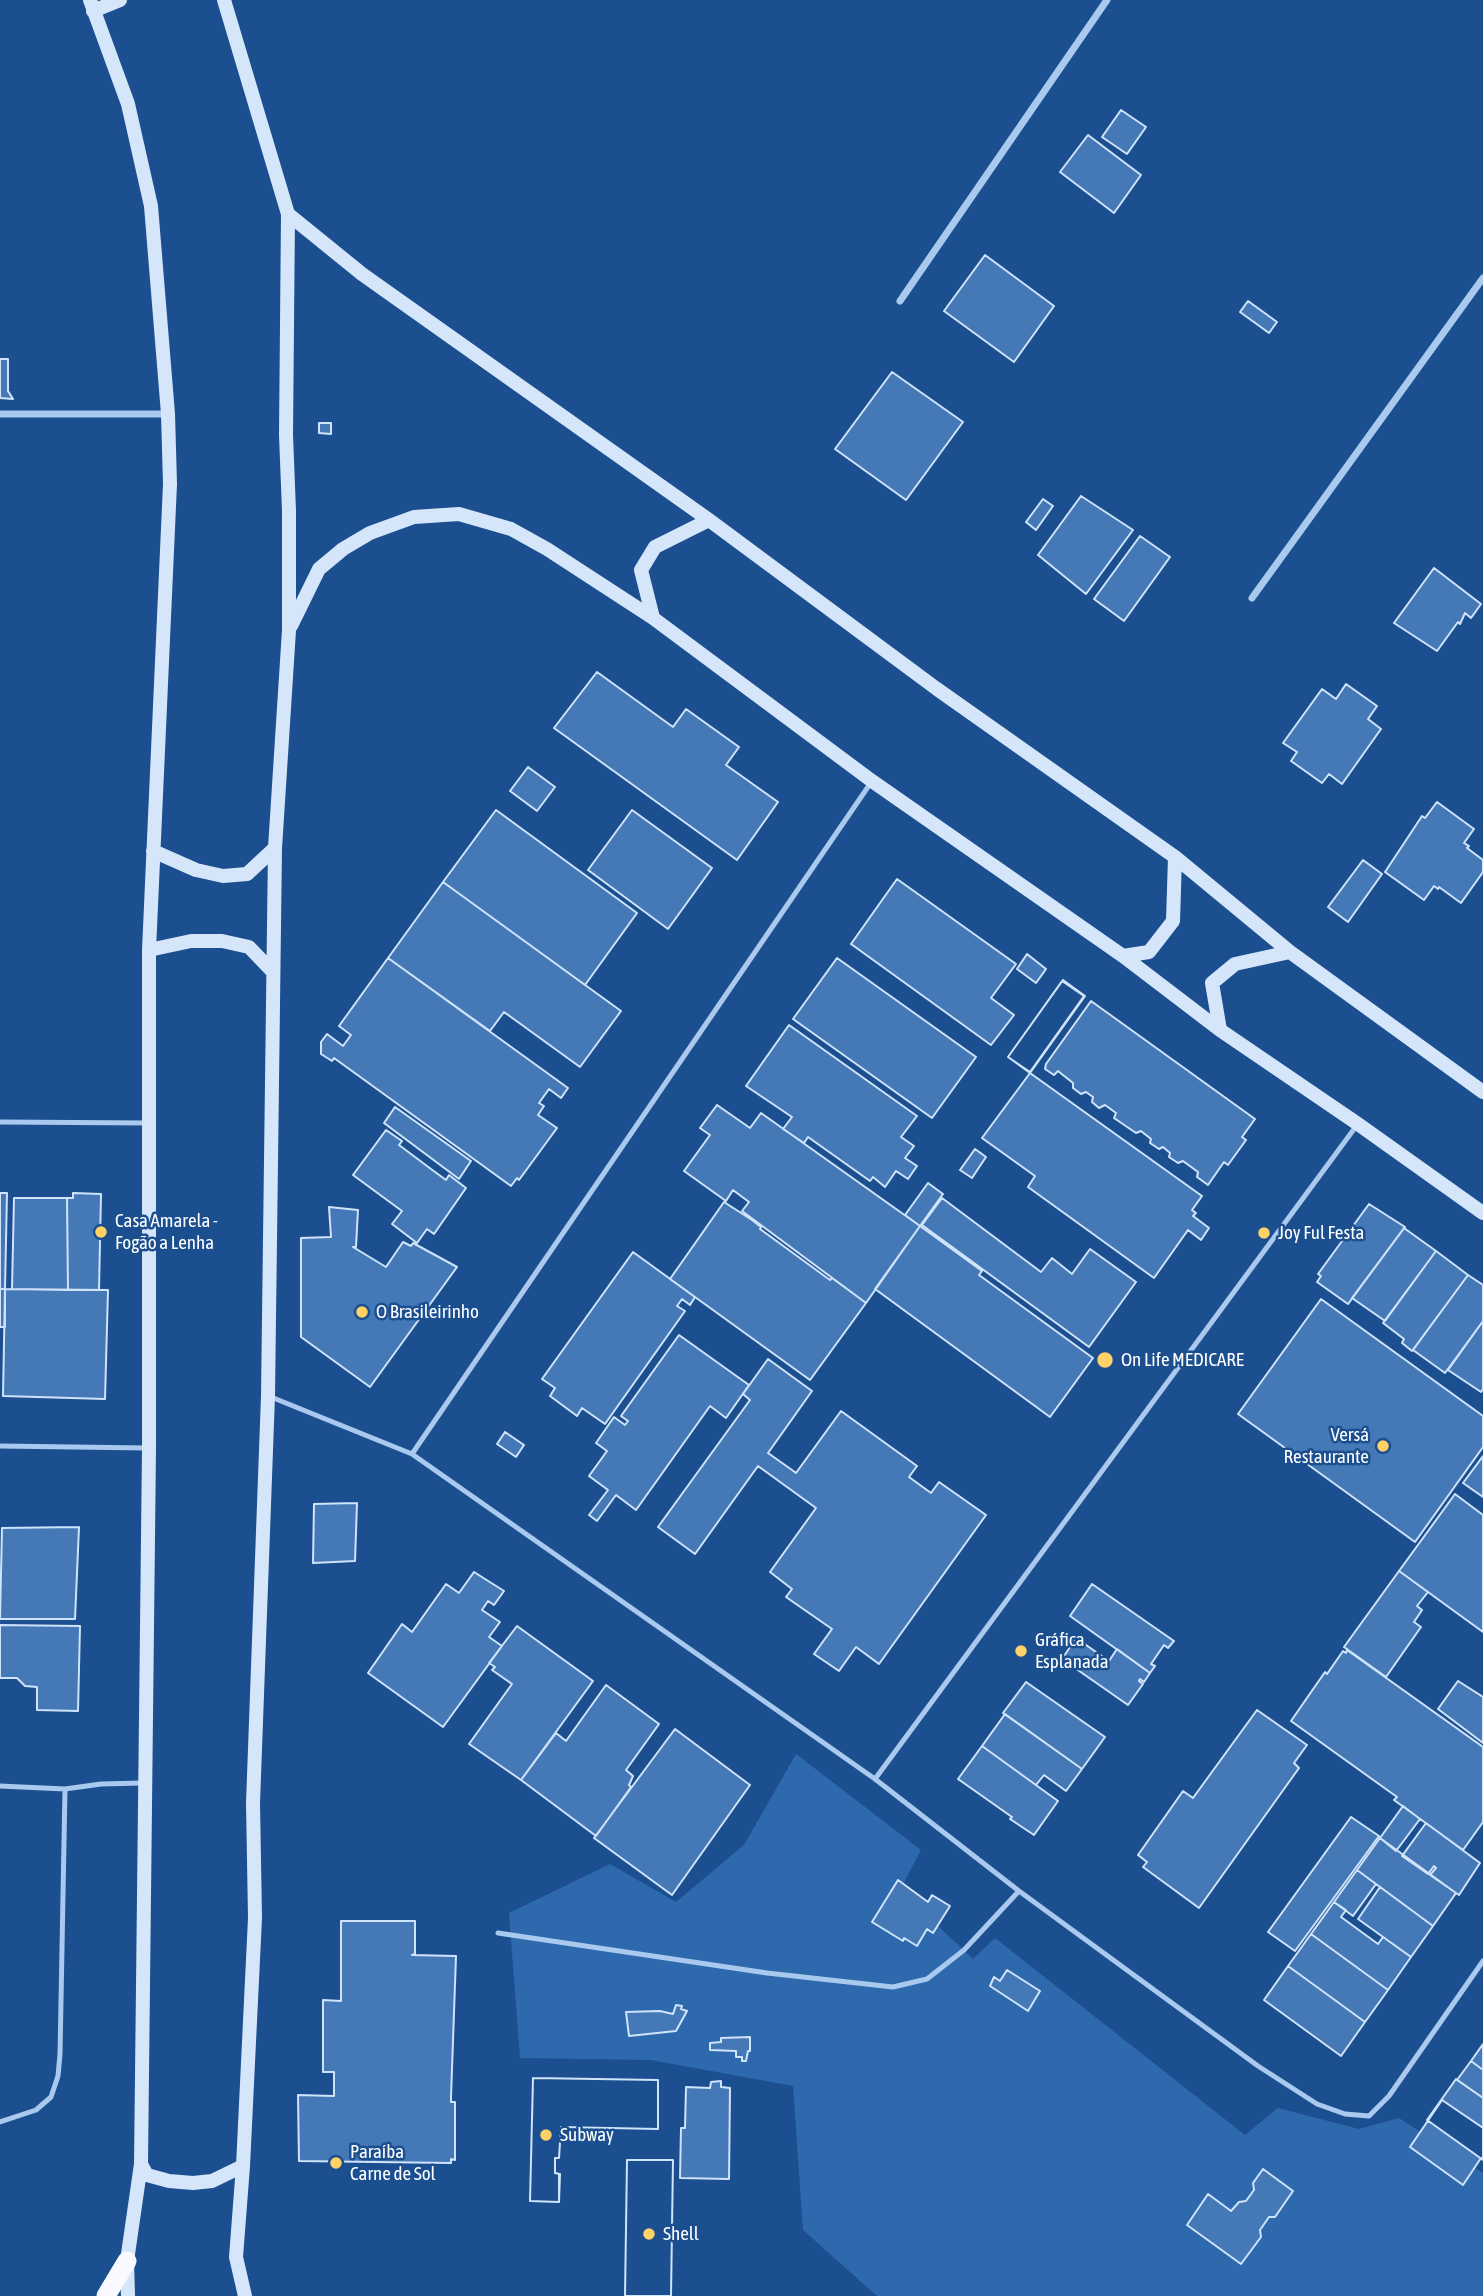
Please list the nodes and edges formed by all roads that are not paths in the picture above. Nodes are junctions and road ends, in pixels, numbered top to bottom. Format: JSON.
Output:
{"nodes":[{"id":1,"x":120,"y":0,"type":"edge"},
{"id":2,"x":224,"y":0,"type":"edge"},
{"id":3,"x":1107,"y":0,"type":"edge"},
{"id":4,"x":92,"y":6,"type":"edge"},
{"id":5,"x":288,"y":214,"type":"junction"},
{"id":6,"x":1483,"y":278,"type":"edge"},
{"id":7,"x":900,"y":301,"type":"dead end"},
{"id":8,"x":0,"y":414,"type":"edge"},
{"id":9,"x":168,"y":414,"type":"junction"},
{"id":10,"x":709,"y":520,"type":"junction"},
{"id":11,"x":1252,"y":598,"type":"dead end"},
{"id":12,"x":653,"y":618,"type":"junction"},
{"id":13,"x":289,"y":630,"type":"junction"},
{"id":14,"x":872,"y":781,"type":"junction"},
{"id":15,"x":275,"y":848,"type":"junction"},
{"id":16,"x":153,"y":851,"type":"junction"},
{"id":17,"x":1175,"y":857,"type":"junction"},
{"id":18,"x":149,"y":950,"type":"junction"},
{"id":19,"x":1290,"y":951,"type":"junction"},
{"id":20,"x":1123,"y":956,"type":"junction"},
{"id":21,"x":273,"y":972,"type":"junction"},
{"id":22,"x":1220,"y":1030,"type":"junction"},
{"id":23,"x":1483,"y":1092,"type":"edge"},
{"id":24,"x":0,"y":1122,"type":"edge"},
{"id":25,"x":147,"y":1123,"type":"junction"},
{"id":26,"x":1358,"y":1124,"type":"junction"},
{"id":27,"x":1483,"y":1213,"type":"edge"},
{"id":28,"x":268,"y":1396,"type":"junction"},
{"id":29,"x":0,"y":1446,"type":"edge"},
{"id":30,"x":149,"y":1448,"type":"junction"},
{"id":31,"x":411,"y":1454,"type":"junction"},
{"id":32,"x":875,"y":1779,"type":"junction"},
{"id":33,"x":145,"y":1783,"type":"junction"},
{"id":34,"x":0,"y":1786,"type":"edge"},
{"id":35,"x":65,"y":1789,"type":"junction"},
{"id":36,"x":1019,"y":1891,"type":"junction"},
{"id":37,"x":498,"y":1933,"type":"dead end"},
{"id":38,"x":1483,"y":1961,"type":"edge"},
{"id":39,"x":0,"y":2122,"type":"edge"},
{"id":40,"x":141,"y":2164,"type":"junction"},
{"id":41,"x":243,"y":2166,"type":"junction"},
{"id":42,"x":127,"y":2261,"type":"junction"},
{"id":43,"x":106,"y":2296,"type":"edge"},
{"id":44,"x":128,"y":2296,"type":"edge"},
{"id":45,"x":244,"y":2296,"type":"edge"}],
"edges":[{"from":1,"to":4,"type":"main road"},
{"from":2,"to":5,"type":"main road"},
{"from":3,"to":7,"type":"street"},
{"from":4,"to":9,"type":"main road"},
{"from":5,"to":10,"type":"main road"},
{"from":5,"to":13,"type":"main road"},
{"from":6,"to":11,"type":"street"},
{"from":8,"to":9,"type":"street"},
{"from":9,"to":16,"type":"main road"},
{"from":10,"to":12,"type":"main road"},
{"from":10,"to":17,"type":"main road"},
{"from":12,"to":13,"type":"main road"},
{"from":12,"to":14,"type":"main road"},
{"from":13,"to":15,"type":"main road"},
{"from":14,"to":20,"type":"main road"},
{"from":14,"to":31,"type":"lane"},
{"from":15,"to":16,"type":"main road"},
{"from":15,"to":21,"type":"main road"},
{"from":16,"to":18,"type":"main road"},
{"from":17,"to":19,"type":"main road"},
{"from":17,"to":20,"type":"main road"},
{"from":18,"to":21,"type":"main road"},
{"from":18,"to":25,"type":"main road"},
{"from":19,"to":22,"type":"main road"},
{"from":19,"to":23,"type":"main road"},
{"from":20,"to":22,"type":"main road"},
{"from":21,"to":28,"type":"main road"},
{"from":22,"to":26,"type":"main road"},
{"from":24,"to":25,"type":"lane"},
{"from":25,"to":30,"type":"main road"},
{"from":26,"to":27,"type":"main road"},
{"from":26,"to":32,"type":"lane"},
{"from":28,"to":31,"type":"lane"},
{"from":28,"to":41,"type":"main road"},
{"from":29,"to":30,"type":"lane"},
{"from":30,"to":33,"type":"main road"},
{"from":31,"to":32,"type":"lane"},
{"from":32,"to":36,"type":"lane"},
{"from":33,"to":35,"type":"lane"},
{"from":33,"to":40,"type":"main road"},
{"from":34,"to":35,"type":"lane"},
{"from":35,"to":39,"type":"lane"},
{"from":36,"to":37,"type":"lane"},
{"from":36,"to":38,"type":"lane"},
{"from":40,"to":41,"type":"main road"},
{"from":40,"to":42,"type":"main road"},
{"from":41,"to":45,"type":"main road"},
{"from":42,"to":43,"type":"highway"},
{"from":42,"to":44,"type":"main road"}]}
